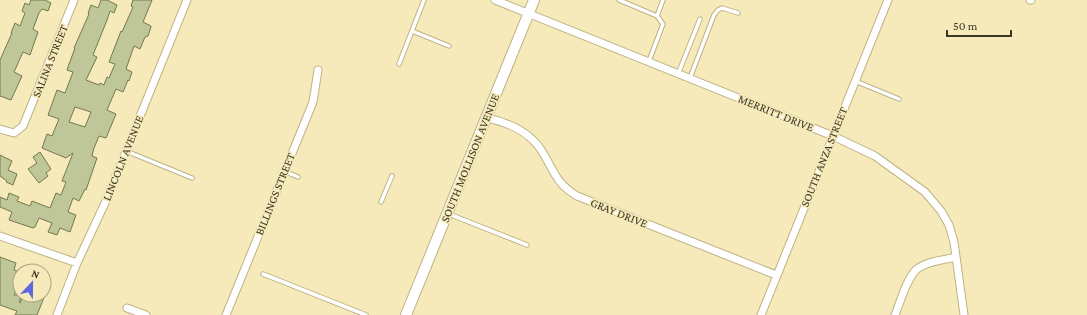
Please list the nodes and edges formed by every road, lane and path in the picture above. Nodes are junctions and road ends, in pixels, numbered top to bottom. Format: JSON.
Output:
{"nodes":[{"id":1,"x":74,"y":0,"type":"edge"},
{"id":2,"x":187,"y":0,"type":"edge"},
{"id":3,"x":424,"y":0,"type":"edge"},
{"id":4,"x":495,"y":0,"type":"edge"},
{"id":5,"x":534,"y":0,"type":"edge"},
{"id":6,"x":618,"y":0,"type":"edge"},
{"id":7,"x":663,"y":0,"type":"edge"},
{"id":8,"x":888,"y":0,"type":"edge"},
{"id":9,"x":738,"y":13,"type":"dead end"},
{"id":10,"x":529,"y":14,"type":"junction"},
{"id":11,"x":657,"y":16,"type":"junction"},
{"id":12,"x":700,"y":19,"type":"dead end"},
{"id":13,"x":412,"y":31,"type":"junction"},
{"id":14,"x":449,"y":46,"type":"dead end"},
{"id":15,"x":648,"y":62,"type":"junction"},
{"id":16,"x":400,"y":64,"type":"dead end"},
{"id":17,"x":318,"y":70,"type":"dead end"},
{"id":18,"x":678,"y":74,"type":"junction"},
{"id":19,"x":690,"y":78,"type":"junction"},
{"id":20,"x":855,"y":81,"type":"junction"},
{"id":21,"x":899,"y":99,"type":"dead end"},
{"id":22,"x":487,"y":118,"type":"junction"},
{"id":23,"x":0,"y":129,"type":"edge"},
{"id":24,"x":833,"y":136,"type":"junction"},
{"id":25,"x":126,"y":151,"type":"junction"},
{"id":26,"x":284,"y":171,"type":"junction"},
{"id":27,"x":392,"y":176,"type":"dead end"},
{"id":28,"x":298,"y":177,"type":"dead end"},
{"id":29,"x":192,"y":178,"type":"dead end"},
{"id":30,"x":381,"y":202,"type":"dead end"},
{"id":31,"x":448,"y":213,"type":"junction"},
{"id":32,"x":0,"y":236,"type":"edge"},
{"id":33,"x":527,"y":245,"type":"dead end"},
{"id":34,"x":956,"y":257,"type":"junction"},
{"id":35,"x":77,"y":263,"type":"junction"},
{"id":36,"x":263,"y":274,"type":"dead end"},
{"id":37,"x":776,"y":275,"type":"junction"},
{"id":38,"x":127,"y":308,"type":"dead end"},
{"id":39,"x":228,"y":314,"type":"edge"},
{"id":40,"x":57,"y":315,"type":"edge"},
{"id":41,"x":146,"y":315,"type":"edge"},
{"id":42,"x":366,"y":315,"type":"edge"},
{"id":43,"x":406,"y":315,"type":"edge"},
{"id":44,"x":761,"y":315,"type":"edge"},
{"id":45,"x":894,"y":315,"type":"edge"},
{"id":46,"x":964,"y":315,"type":"edge"}],
"edges":[{"from":1,"to":23,"type":"street","name":"SALINA STREET"},
{"from":2,"to":25,"type":"street","name":"LINCOLN AVENUE"},
{"from":3,"to":13,"type":"lane"},
{"from":4,"to":10,"type":"street","name":"MERRITT DRIVE"},
{"from":5,"to":10,"type":"main road","name":"SOUTH MOLLISON AVENUE"},
{"from":6,"to":11,"type":"lane"},
{"from":7,"to":11,"type":"lane"},
{"from":8,"to":20,"type":"street","name":"SOUTH ANZA STREET"},
{"from":9,"to":19,"type":"lane"},
{"from":10,"to":15,"type":"street","name":"MERRITT DRIVE"},
{"from":10,"to":22,"type":"main road","name":"SOUTH MOLLISON AVENUE"},
{"from":11,"to":15,"type":"lane"},
{"from":12,"to":18,"type":"lane"},
{"from":13,"to":14,"type":"lane"},
{"from":13,"to":16,"type":"lane"},
{"from":15,"to":18,"type":"street","name":"MERRITT DRIVE"},
{"from":17,"to":26,"type":"street","name":"BILLINGS STREET"},
{"from":18,"to":19,"type":"street","name":"MERRITT DRIVE"},
{"from":19,"to":24,"type":"street","name":"MERRITT DRIVE"},
{"from":20,"to":21,"type":"lane"},
{"from":20,"to":24,"type":"street","name":"SOUTH ANZA STREET"},
{"from":22,"to":31,"type":"main road","name":"SOUTH MOLLISON AVENUE"},
{"from":22,"to":37,"type":"street","name":"GRAY DRIVE"},
{"from":24,"to":34,"type":"street","name":"MERRITT DRIVE"},
{"from":24,"to":37,"type":"street","name":"SOUTH ANZA STREET"},
{"from":25,"to":29,"type":"lane"},
{"from":25,"to":35,"type":"street","name":"LINCOLN AVENUE"},
{"from":26,"to":28,"type":"lane"},
{"from":26,"to":39,"type":"street","name":"BILLINGS STREET"},
{"from":27,"to":30,"type":"lane"},
{"from":31,"to":33,"type":"lane"},
{"from":31,"to":43,"type":"main road","name":"SOUTH MOLLISON AVENUE"},
{"from":32,"to":35,"type":"street"},
{"from":34,"to":45,"type":"street"},
{"from":34,"to":46,"type":"street","name":"MERRITT DRIVE"},
{"from":35,"to":40,"type":"street","name":"LINCOLN AVENUE"},
{"from":36,"to":42,"type":"lane"},
{"from":37,"to":44,"type":"street","name":"SOUTH ANZA STREET"},
{"from":38,"to":41,"type":"street"}]}
